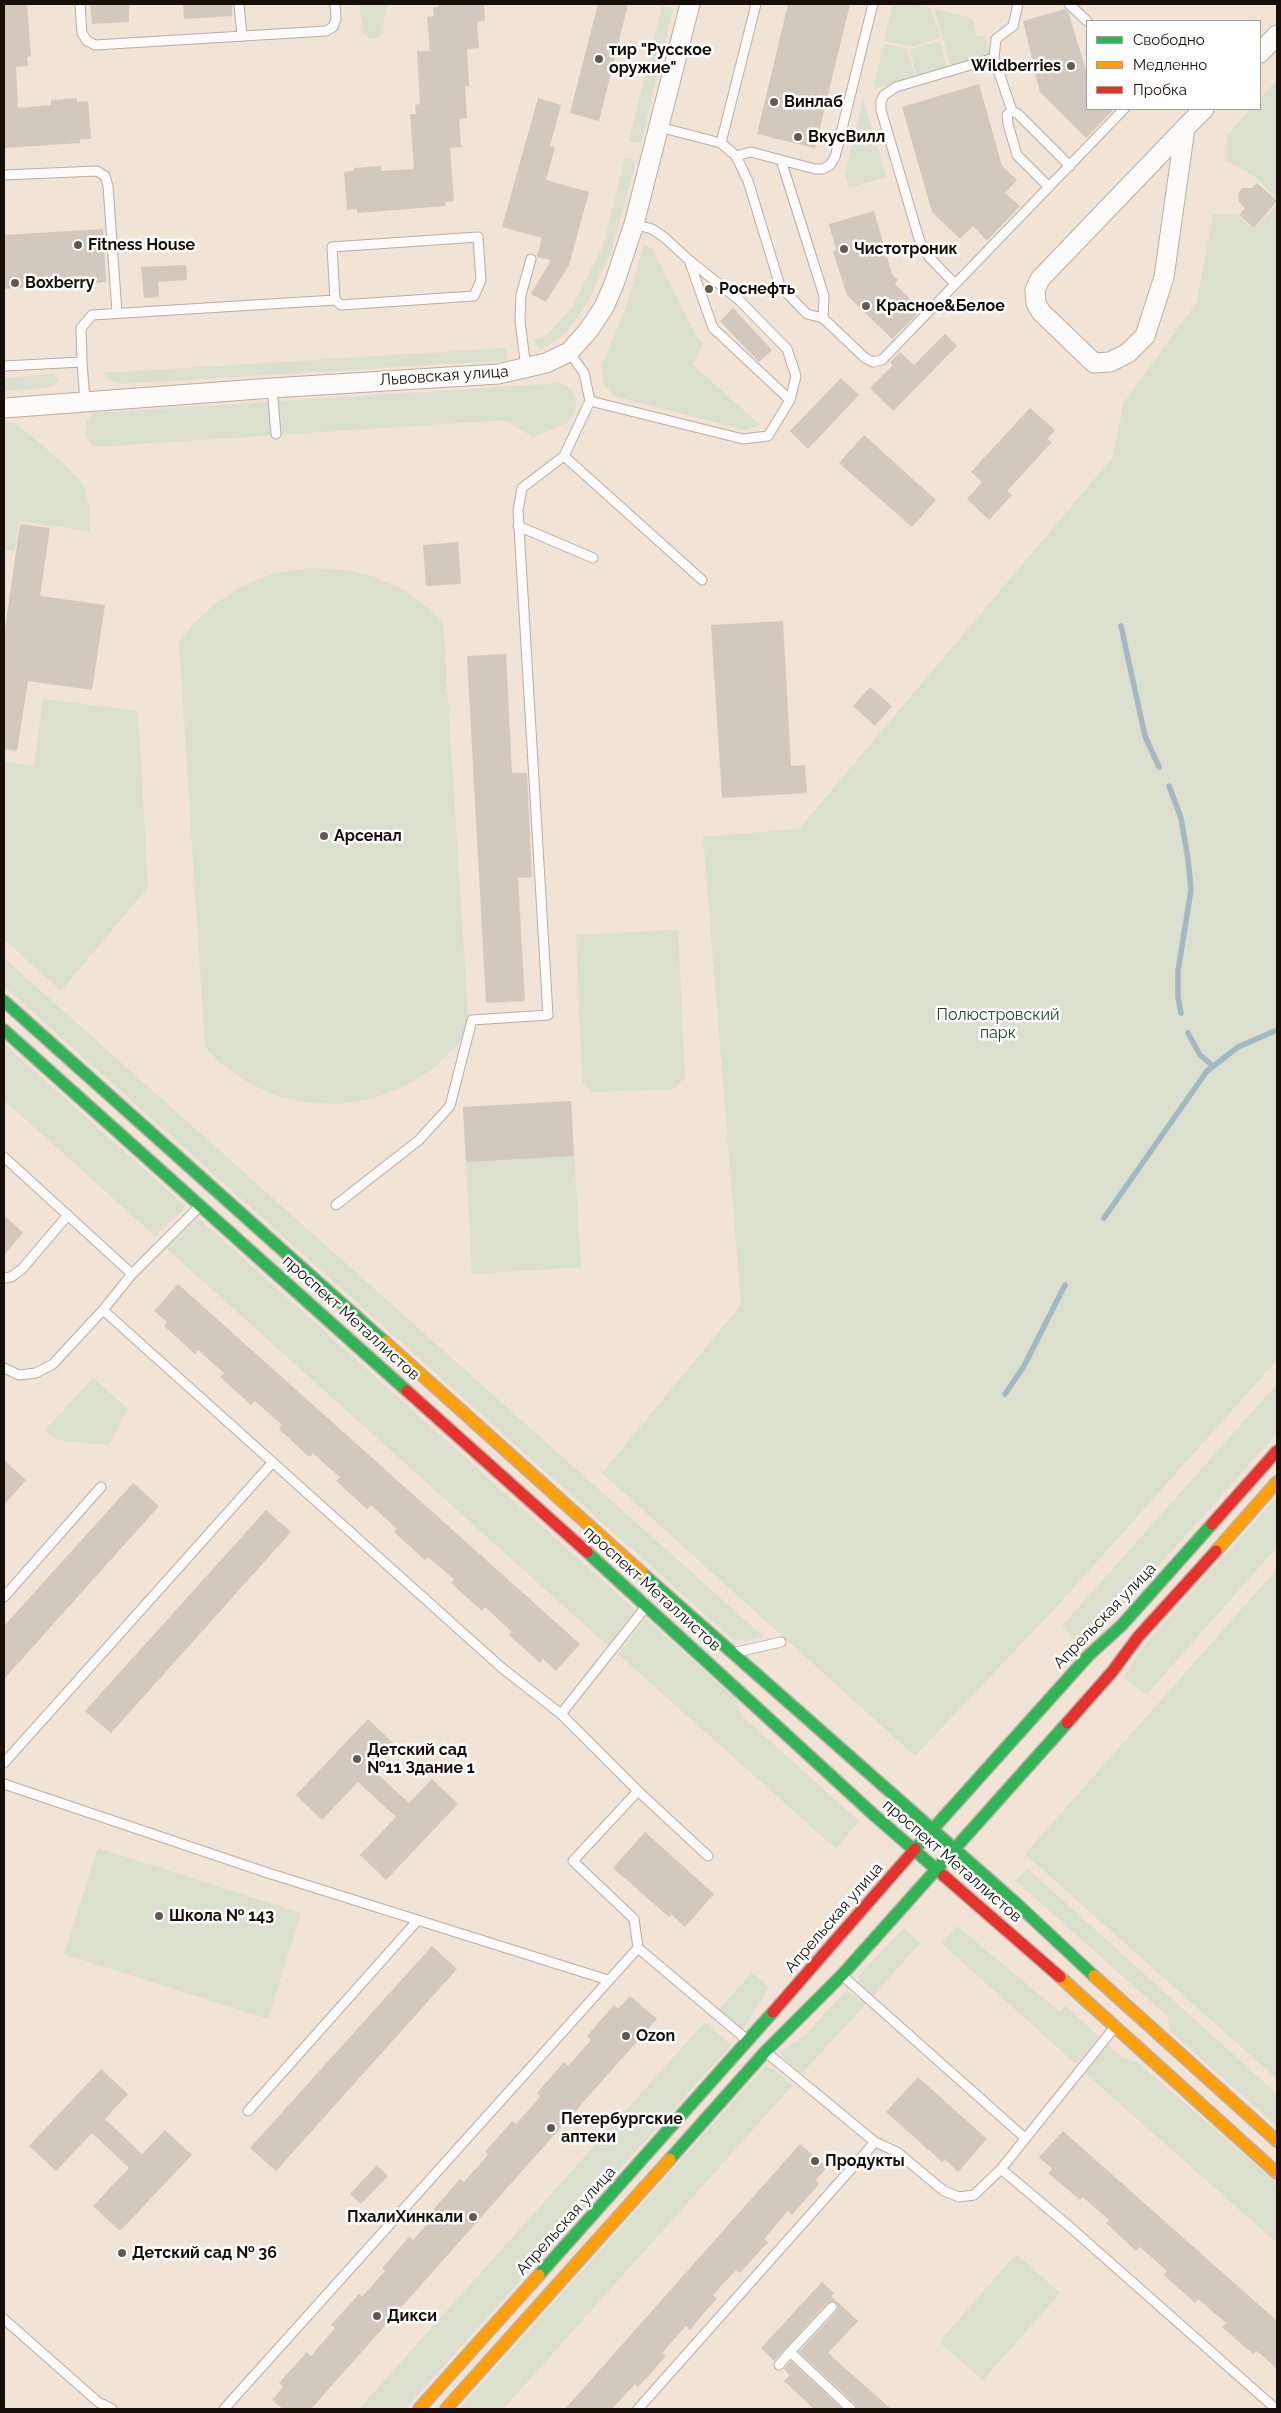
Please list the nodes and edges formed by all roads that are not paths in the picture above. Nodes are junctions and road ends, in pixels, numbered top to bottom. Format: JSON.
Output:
{"nodes":[{"id":1,"x":80,"y":4,"type":"edge"},
{"id":2,"x":240,"y":4,"type":"edge"},
{"id":3,"x":335,"y":4,"type":"edge"},
{"id":4,"x":690,"y":4,"type":"edge"},
{"id":5,"x":756,"y":4,"type":"edge"},
{"id":6,"x":873,"y":4,"type":"edge"},
{"id":7,"x":1018,"y":4,"type":"edge"},
{"id":8,"x":1069,"y":4,"type":"edge"},
{"id":9,"x":1086,"y":20,"type":"edge"},
{"id":10,"x":1277,"y":35,"type":"edge"},
{"id":11,"x":242,"y":36,"type":"junction"},
{"id":12,"x":1261,"y":52,"type":"edge"},
{"id":13,"x":994,"y":58,"type":"junction"},
{"id":14,"x":1123,"y":110,"type":"edge"},
{"id":15,"x":1203,"y":110,"type":"edge"},
{"id":16,"x":1012,"y":111,"type":"junction"},
{"id":17,"x":659,"y":127,"type":"junction"},
{"id":18,"x":1185,"y":128,"type":"junction"},
{"id":19,"x":721,"y":143,"type":"junction"},
{"id":20,"x":736,"y":156,"type":"junction"},
{"id":21,"x":781,"y":160,"type":"junction"},
{"id":22,"x":1070,"y":166,"type":"junction"},
{"id":23,"x":4,"y":175,"type":"edge"},
{"id":24,"x":1049,"y":187,"type":"junction"},
{"id":25,"x":634,"y":224,"type":"junction"},
{"id":26,"x":531,"y":259,"type":"dead end"},
{"id":27,"x":689,"y":260,"type":"junction"},
{"id":28,"x":955,"y":284,"type":"junction"},
{"id":29,"x":335,"y":300,"type":"junction"},
{"id":30,"x":117,"y":313,"type":"junction"},
{"id":31,"x":823,"y":318,"type":"junction"},
{"id":32,"x":569,"y":352,"type":"junction"},
{"id":33,"x":82,"y":362,"type":"junction"},
{"id":34,"x":4,"y":366,"type":"edge"},
{"id":35,"x":526,"y":369,"type":"junction"},
{"id":36,"x":272,"y":388,"type":"junction"},
{"id":37,"x":590,"y":400,"type":"junction"},
{"id":38,"x":790,"y":400,"type":"junction"},
{"id":39,"x":86,"y":401,"type":"junction"},
{"id":40,"x":4,"y":408,"type":"edge"},
{"id":41,"x":276,"y":434,"type":"dead end"},
{"id":42,"x":564,"y":456,"type":"junction"},
{"id":43,"x":518,"y":526,"type":"junction"},
{"id":44,"x":593,"y":558,"type":"dead end"},
{"id":45,"x":702,"y":580,"type":"dead end"},
{"id":46,"x":4,"y":1000,"type":"edge"},
{"id":47,"x":4,"y":1030,"type":"edge"},
{"id":48,"x":4,"y":1157,"type":"edge"},
{"id":49,"x":208,"y":1198,"type":"junction"},
{"id":50,"x":336,"y":1205,"type":"dead end"},
{"id":51,"x":68,"y":1215,"type":"junction"},
{"id":52,"x":132,"y":1274,"type":"junction"},
{"id":53,"x":4,"y":1278,"type":"edge"},
{"id":54,"x":103,"y":1310,"type":"junction"},
{"id":55,"x":4,"y":1368,"type":"edge"},
{"id":56,"x":1277,"y":1451,"type":"edge"},
{"id":57,"x":273,"y":1462,"type":"junction"},
{"id":58,"x":1277,"y":1482,"type":"edge"},
{"id":59,"x":100,"y":1487,"type":"dead end"},
{"id":60,"x":4,"y":1597,"type":"edge"},
{"id":61,"x":654,"y":1598,"type":"junction"},
{"id":62,"x":781,"y":1642,"type":"dead end"},
{"id":63,"x":732,"y":1653,"type":"junction"},
{"id":64,"x":561,"y":1714,"type":"junction"},
{"id":65,"x":4,"y":1763,"type":"edge"},
{"id":66,"x":4,"y":1784,"type":"edge"},
{"id":67,"x":638,"y":1791,"type":"junction"},
{"id":68,"x":933,"y":1830,"type":"junction"},
{"id":69,"x":955,"y":1849,"type":"junction"},
{"id":70,"x":915,"y":1850,"type":"junction"},
{"id":71,"x":708,"y":1856,"type":"dead end"},
{"id":72,"x":937,"y":1869,"type":"junction"},
{"id":73,"x":417,"y":1921,"type":"junction"},
{"id":74,"x":638,"y":1948,"type":"junction"},
{"id":75,"x":842,"y":1975,"type":"junction"},
{"id":76,"x":608,"y":1980,"type":"junction"},
{"id":77,"x":1115,"y":2027,"type":"junction"},
{"id":78,"x":748,"y":2041,"type":"junction"},
{"id":79,"x":765,"y":2052,"type":"junction"},
{"id":80,"x":248,"y":2111,"type":"dead end"},
{"id":81,"x":1025,"y":2138,"type":"junction"},
{"id":82,"x":1277,"y":2141,"type":"edge"},
{"id":83,"x":875,"y":2142,"type":"junction"},
{"id":84,"x":1001,"y":2169,"type":"junction"},
{"id":85,"x":1277,"y":2173,"type":"edge"},
{"id":86,"x":832,"y":2307,"type":"dead end"},
{"id":87,"x":4,"y":2319,"type":"edge"},
{"id":88,"x":790,"y":2352,"type":"junction"},
{"id":89,"x":779,"y":2365,"type":"dead end"},
{"id":90,"x":95,"y":2406,"type":"edge"},
{"id":91,"x":112,"y":2409,"type":"edge"},
{"id":92,"x":224,"y":2409,"type":"edge"},
{"id":93,"x":419,"y":2409,"type":"edge"},
{"id":94,"x":446,"y":2409,"type":"edge"},
{"id":95,"x":638,"y":2409,"type":"edge"},
{"id":96,"x":851,"y":2409,"type":"edge"},
{"id":97,"x":1276,"y":2409,"type":"edge"}],
"edges":[{"from":1,"to":11,"type":"lane"},
{"from":2,"to":11,"type":"lane"},
{"from":3,"to":11,"type":"lane"},
{"from":4,"to":17,"type":"street","name":"Львовская улица"},
{"from":5,"to":19,"type":"lane"},
{"from":6,"to":21,"type":"lane"},
{"from":7,"to":13,"type":"lane"},
{"from":8,"to":9,"type":"lane"},
{"from":10,"to":12,"type":"street"},
{"from":13,"to":16,"type":"lane"},
{"from":13,"to":28,"type":"lane"},
{"from":14,"to":22,"type":"lane"},
{"from":15,"to":18,"type":"street"},
{"from":16,"to":22,"type":"lane"},
{"from":16,"to":24,"type":"lane"},
{"from":17,"to":19,"type":"lane"},
{"from":17,"to":25,"type":"street","name":"Львовская улица"},
{"from":18,"to":18,"type":"street"},
{"from":19,"to":20,"type":"lane"},
{"from":20,"to":21,"type":"lane"},
{"from":20,"to":31,"type":"lane"},
{"from":21,"to":31,"type":"lane"},
{"from":22,"to":24,"type":"lane"},
{"from":23,"to":30,"type":"lane"},
{"from":24,"to":28,"type":"lane"},
{"from":25,"to":27,"type":"lane"},
{"from":25,"to":32,"type":"street","name":"Львовская улица"},
{"from":26,"to":35,"type":"lane"},
{"from":27,"to":38,"type":"lane"},
{"from":27,"to":38,"type":"lane"},
{"from":28,"to":31,"type":"lane"},
{"from":29,"to":29,"type":"lane"},
{"from":29,"to":30,"type":"lane"},
{"from":30,"to":33,"type":"lane"},
{"from":32,"to":35,"type":"street","name":"Львовская улица"},
{"from":32,"to":37,"type":"lane"},
{"from":33,"to":34,"type":"lane"},
{"from":33,"to":39,"type":"lane"},
{"from":35,"to":36,"type":"street","name":"Львовская улица"},
{"from":36,"to":39,"type":"street","name":"Львовская улица"},
{"from":36,"to":41,"type":"lane"},
{"from":37,"to":38,"type":"lane"},
{"from":37,"to":42,"type":"lane"},
{"from":39,"to":40,"type":"street","name":"Львовская улица"},
{"from":42,"to":43,"type":"lane"},
{"from":42,"to":45,"type":"lane"},
{"from":43,"to":44,"type":"lane"},
{"from":43,"to":50,"type":"lane"},
{"from":46,"to":49,"type":"street","name":"проспект Металлистов"},
{"from":47,"to":49,"type":"street","name":"проспект Металлистов"},
{"from":48,"to":51,"type":"lane"},
{"from":49,"to":52,"type":"lane"},
{"from":49,"to":61,"type":"street","name":"проспект Металлистов"},
{"from":49,"to":61,"type":"street","name":"проспект Металлистов"},
{"from":51,"to":52,"type":"lane"},
{"from":51,"to":53,"type":"lane"},
{"from":52,"to":54,"type":"lane"},
{"from":54,"to":55,"type":"lane"},
{"from":54,"to":57,"type":"lane"},
{"from":56,"to":68,"type":"street","name":"Апрельская улица"},
{"from":57,"to":64,"type":"lane"},
{"from":57,"to":65,"type":"lane"},
{"from":58,"to":69,"type":"street"},
{"from":59,"to":60,"type":"lane"},
{"from":61,"to":63,"type":"street","name":"проспект Металлистов"},
{"from":61,"to":64,"type":"lane"},
{"from":61,"to":70,"type":"street","name":"проспект Металлистов"},
{"from":62,"to":63,"type":"lane"},
{"from":63,"to":68,"type":"street","name":"проспект Металлистов"},
{"from":64,"to":67,"type":"lane"},
{"from":66,"to":73,"type":"lane"},
{"from":67,"to":71,"type":"lane"},
{"from":67,"to":74,"type":"lane"},
{"from":68,"to":69,"type":"street","name":"проспект Металлистов"},
{"from":68,"to":70,"type":"street","name":"Апрельская улица"},
{"from":69,"to":72,"type":"street"},
{"from":69,"to":82,"type":"street","name":"проспект Металлистов"},
{"from":70,"to":72,"type":"street","name":"проспект Металлистов"},
{"from":70,"to":78,"type":"street","name":"Апрельская улица"},
{"from":72,"to":75,"type":"street"},
{"from":72,"to":77,"type":"street","name":"проспект Металлистов"},
{"from":73,"to":76,"type":"lane"},
{"from":73,"to":80,"type":"lane"},
{"from":74,"to":76,"type":"lane"},
{"from":74,"to":78,"type":"lane"},
{"from":75,"to":79,"type":"street"},
{"from":75,"to":81,"type":"lane"},
{"from":76,"to":92,"type":"lane"},
{"from":77,"to":81,"type":"lane"},
{"from":77,"to":85,"type":"street","name":"проспект Металлистов"},
{"from":78,"to":79,"type":"lane"},
{"from":78,"to":93,"type":"street","name":"Апрельская улица"},
{"from":79,"to":83,"type":"lane"},
{"from":79,"to":94,"type":"street"},
{"from":81,"to":84,"type":"lane"},
{"from":83,"to":84,"type":"lane"},
{"from":83,"to":95,"type":"lane"},
{"from":84,"to":97,"type":"lane"},
{"from":86,"to":88,"type":"lane"},
{"from":87,"to":90,"type":"lane"},
{"from":88,"to":89,"type":"lane"},
{"from":88,"to":96,"type":"lane"},
{"from":90,"to":91,"type":"lane"}]}
